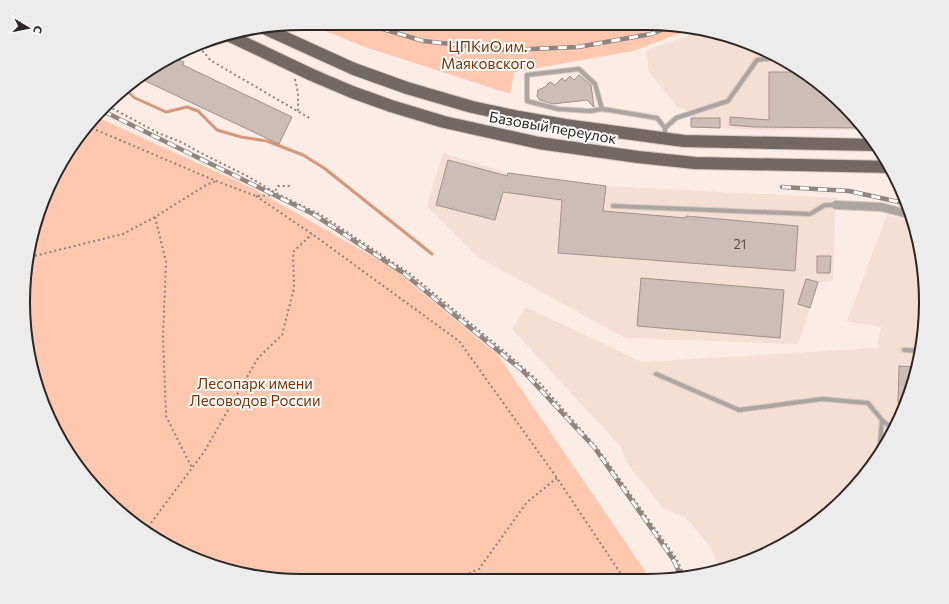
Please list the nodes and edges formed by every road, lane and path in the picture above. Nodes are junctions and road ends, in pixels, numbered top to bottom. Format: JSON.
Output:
{"nodes":[{"id":1,"x":651,"y":30,"type":"edge"},
{"id":2,"x":272,"y":32,"type":"edge"},
{"id":3,"x":651,"y":34,"type":"dead end"},
{"id":4,"x":235,"y":38,"type":"edge"},
{"id":5,"x":200,"y":50,"type":"edge"},
{"id":6,"x":769,"y":59,"type":"edge"},
{"id":7,"x":295,"y":78,"type":"dead end"},
{"id":8,"x":112,"y":108,"type":"edge"},
{"id":9,"x":602,"y":109,"type":"junction"},
{"id":10,"x":298,"y":112,"type":"junction"},
{"id":11,"x":311,"y":120,"type":"dead end"},
{"id":12,"x":93,"y":128,"type":"edge"},
{"id":13,"x":665,"y":133,"type":"junction"},
{"id":14,"x":869,"y":145,"type":"edge"},
{"id":15,"x":883,"y":167,"type":"edge"},
{"id":16,"x":216,"y":181,"type":"junction"},
{"id":17,"x":292,"y":186,"type":"dead end"},
{"id":18,"x":274,"y":192,"type":"junction"},
{"id":19,"x":256,"y":196,"type":"junction"},
{"id":20,"x":836,"y":205,"type":"joint"},
{"id":21,"x":613,"y":206,"type":"dead end"},
{"id":22,"x":904,"y":213,"type":"edge"},
{"id":23,"x":156,"y":217,"type":"junction"},
{"id":24,"x":312,"y":234,"type":"junction"},
{"id":25,"x":34,"y":256,"type":"edge"},
{"id":26,"x":904,"y":350,"type":"dead end"},
{"id":27,"x":915,"y":351,"type":"edge"},
{"id":28,"x":656,"y":374,"type":"dead end"},
{"id":29,"x":882,"y":420,"type":"junction"},
{"id":30,"x":889,"y":426,"type":"edge"},
{"id":31,"x":880,"y":442,"type":"edge"},
{"id":32,"x":192,"y":468,"type":"junction"},
{"id":33,"x":556,"y":478,"type":"junction"},
{"id":34,"x":148,"y":526,"type":"edge"},
{"id":35,"x":683,"y":572,"type":"edge"},
{"id":36,"x":467,"y":574,"type":"edge"},
{"id":37,"x":621,"y":574,"type":"edge"}],
"edges":[{"from":1,"to":3,"type":"path"},
{"from":2,"to":13,"type":"main road","name":"Базовый переулок"},
{"from":4,"to":15,"type":"main road","name":"Базовый переулок"},
{"from":5,"to":10,"type":"path"},
{"from":6,"to":13,"type":"lane"},
{"from":7,"to":10,"type":"path"},
{"from":8,"to":18,"type":"path"},
{"from":9,"to":9,"type":"lane"},
{"from":9,"to":13,"type":"lane"},
{"from":10,"to":11,"type":"path"},
{"from":12,"to":16,"type":"path"},
{"from":13,"to":14,"type":"main road","name":"Базовый переулок"},
{"from":16,"to":19,"type":"path"},
{"from":16,"to":23,"type":"path"},
{"from":17,"to":18,"type":"path"},
{"from":18,"to":19,"type":"path"},
{"from":18,"to":35,"type":"path"},
{"from":19,"to":24,"type":"path"},
{"from":20,"to":21,"type":"lane"},
{"from":20,"to":22,"type":"street"},
{"from":23,"to":25,"type":"path"},
{"from":23,"to":32,"type":"path"},
{"from":24,"to":32,"type":"path"},
{"from":24,"to":33,"type":"path"},
{"from":26,"to":27,"type":"lane"},
{"from":28,"to":29,"type":"lane"},
{"from":29,"to":30,"type":"lane"},
{"from":29,"to":31,"type":"lane"},
{"from":32,"to":34,"type":"path"},
{"from":33,"to":36,"type":"path"},
{"from":33,"to":37,"type":"path"}]}
